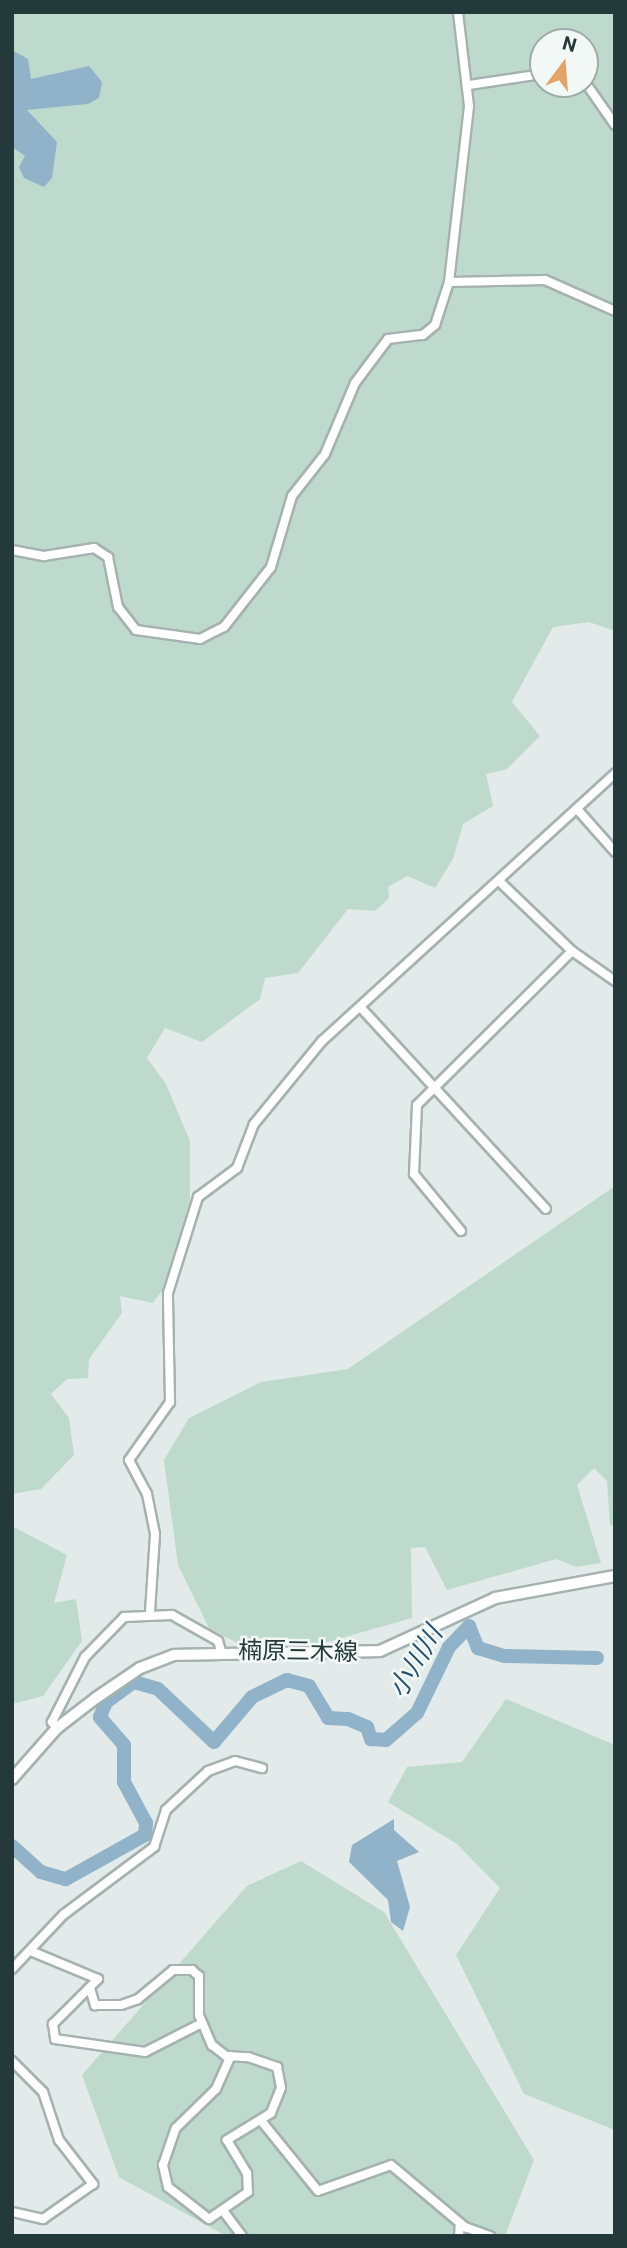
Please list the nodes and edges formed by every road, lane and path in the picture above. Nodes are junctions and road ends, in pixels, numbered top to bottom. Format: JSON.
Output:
{"nodes":[{"id":1,"x":458,"y":12,"type":"edge"},
{"id":2,"x":529,"y":76,"type":"edge"},
{"id":3,"x":469,"y":85,"type":"junction"},
{"id":4,"x":596,"y":98,"type":"edge"},
{"id":5,"x":615,"y":125,"type":"edge"},
{"id":6,"x":449,"y":282,"type":"junction"},
{"id":7,"x":615,"y":311,"type":"edge"},
{"id":8,"x":12,"y":550,"type":"edge"},
{"id":9,"x":615,"y":773,"type":"edge"},
{"id":10,"x":577,"y":809,"type":"junction"},
{"id":11,"x":615,"y":852,"type":"edge"},
{"id":12,"x":500,"y":882,"type":"junction"},
{"id":13,"x":572,"y":951,"type":"junction"},
{"id":14,"x":615,"y":981,"type":"edge"},
{"id":15,"x":363,"y":1010,"type":"junction"},
{"id":16,"x":434,"y":1087,"type":"junction"},
{"id":17,"x":546,"y":1209,"type":"dead end"},
{"id":18,"x":461,"y":1231,"type":"dead end"},
{"id":19,"x":615,"y":1576,"type":"edge"},
{"id":20,"x":150,"y":1612,"type":"junction"},
{"id":21,"x":220,"y":1651,"type":"junction"},
{"id":22,"x":57,"y":1728,"type":"junction"},
{"id":23,"x":262,"y":1768,"type":"dead end"},
{"id":24,"x":12,"y":1779,"type":"edge"},
{"id":25,"x":33,"y":1952,"type":"junction"},
{"id":26,"x":12,"y":1969,"type":"edge"},
{"id":27,"x":90,"y":1988,"type":"junction"},
{"id":28,"x":202,"y":2023,"type":"junction"},
{"id":29,"x":230,"y":2056,"type":"junction"},
{"id":30,"x":12,"y":2061,"type":"edge"},
{"id":31,"x":263,"y":2123,"type":"junction"},
{"id":32,"x":12,"y":2211,"type":"edge"},
{"id":33,"x":225,"y":2212,"type":"junction"},
{"id":34,"x":460,"y":2223,"type":"junction"},
{"id":35,"x":242,"y":2236,"type":"edge"},
{"id":36,"x":459,"y":2236,"type":"edge"},
{"id":37,"x":490,"y":2236,"type":"edge"}],
"edges":[{"from":1,"to":3,"type":"street"},
{"from":2,"to":3,"type":"street"},
{"from":3,"to":6,"type":"street"},
{"from":4,"to":5,"type":"street"},
{"from":6,"to":7,"type":"street"},
{"from":6,"to":8,"type":"street"},
{"from":9,"to":10,"type":"street"},
{"from":10,"to":11,"type":"street"},
{"from":10,"to":12,"type":"street"},
{"from":12,"to":13,"type":"street"},
{"from":12,"to":15,"type":"street"},
{"from":13,"to":14,"type":"street"},
{"from":13,"to":16,"type":"street"},
{"from":15,"to":16,"type":"street"},
{"from":15,"to":20,"type":"street"},
{"from":16,"to":17,"type":"street"},
{"from":16,"to":18,"type":"street"},
{"from":19,"to":21,"type":"main road","name":"楠原三木線"},
{"from":20,"to":21,"type":"street"},
{"from":20,"to":22,"type":"street"},
{"from":21,"to":22,"type":"main road","name":"楠原三木線"},
{"from":22,"to":24,"type":"main road","name":"楠原三木線"},
{"from":23,"to":25,"type":"street"},
{"from":25,"to":26,"type":"street"},
{"from":25,"to":27,"type":"street"},
{"from":27,"to":28,"type":"street"},
{"from":27,"to":28,"type":"street"},
{"from":28,"to":29,"type":"street"},
{"from":29,"to":31,"type":"street"},
{"from":29,"to":33,"type":"street"},
{"from":30,"to":32,"type":"street"},
{"from":31,"to":33,"type":"street"},
{"from":31,"to":34,"type":"street"},
{"from":33,"to":35,"type":"street"},
{"from":34,"to":36,"type":"street"},
{"from":34,"to":37,"type":"street"}]}
